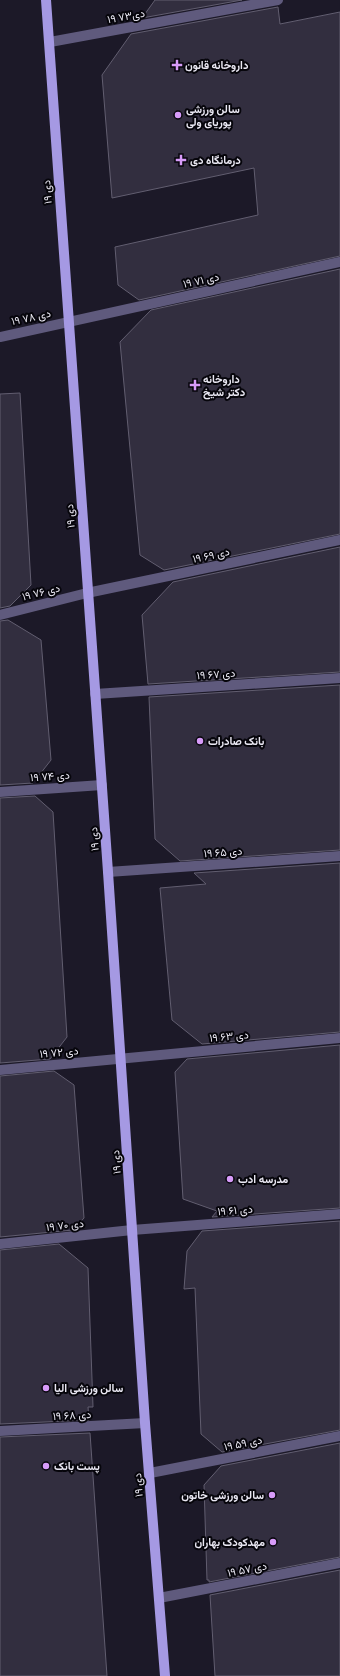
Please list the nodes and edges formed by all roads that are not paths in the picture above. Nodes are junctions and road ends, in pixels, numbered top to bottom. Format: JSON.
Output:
{"nodes":[{"id":1,"x":46,"y":0,"type":"edge"},
{"id":2,"x":278,"y":0,"type":"edge"},
{"id":3,"x":50,"y":42,"type":"junction"},
{"id":4,"x":340,"y":262,"type":"edge"},
{"id":5,"x":68,"y":322,"type":"junction"},
{"id":6,"x":0,"y":337,"type":"edge"},
{"id":7,"x":340,"y":540,"type":"edge"},
{"id":8,"x":87,"y":593,"type":"junction"},
{"id":9,"x":0,"y":614,"type":"edge"},
{"id":10,"x":340,"y":678,"type":"edge"},
{"id":11,"x":94,"y":694,"type":"junction"},
{"id":12,"x":102,"y":785,"type":"junction"},
{"id":13,"x":0,"y":792,"type":"edge"},
{"id":14,"x":340,"y":856,"type":"edge"},
{"id":15,"x":108,"y":872,"type":"junction"},
{"id":16,"x":340,"y":1038,"type":"edge"},
{"id":17,"x":121,"y":1059,"type":"junction"},
{"id":18,"x":0,"y":1070,"type":"edge"},
{"id":19,"x":340,"y":1214,"type":"edge"},
{"id":20,"x":132,"y":1230,"type":"junction"},
{"id":21,"x":0,"y":1244,"type":"edge"},
{"id":22,"x":145,"y":1423,"type":"junction"},
{"id":23,"x":0,"y":1431,"type":"edge"},
{"id":24,"x":340,"y":1436,"type":"edge"},
{"id":25,"x":150,"y":1473,"type":"junction"},
{"id":26,"x":340,"y":1564,"type":"edge"},
{"id":27,"x":159,"y":1598,"type":"junction"},
{"id":28,"x":165,"y":1676,"type":"edge"}],
"edges":[{"from":1,"to":3,"type":"main road","name":"۱۹ دی"},
{"from":2,"to":3,"type":"street","name":"۱۹ دی۷۳"},
{"from":3,"to":5,"type":"main road","name":"۱۹ دی"},
{"from":4,"to":5,"type":"street","name":"۱۹ دی ۷۱"},
{"from":5,"to":6,"type":"street","name":"۱۹ دی ۷۸"},
{"from":5,"to":8,"type":"main road","name":"۱۹ دی"},
{"from":7,"to":8,"type":"street","name":"۱۹ دی ۶۹"},
{"from":8,"to":9,"type":"street","name":"۱۹ دی ۷۶"},
{"from":8,"to":11,"type":"main road","name":"۱۹ دی"},
{"from":10,"to":11,"type":"street","name":"۱۹ دی ۶۷"},
{"from":11,"to":12,"type":"main road","name":"۱۹ دی"},
{"from":12,"to":13,"type":"street","name":"۱۹ دی ۷۴"},
{"from":12,"to":15,"type":"main road","name":"۱۹ دی"},
{"from":14,"to":15,"type":"street","name":"۱۹ دی ۶۵"},
{"from":15,"to":17,"type":"main road","name":"۱۹ دی"},
{"from":16,"to":17,"type":"street","name":"۱۹ دی ۶۳"},
{"from":17,"to":18,"type":"street","name":"۱۹ دی ۷۲"},
{"from":17,"to":20,"type":"main road","name":"۱۹ دی"},
{"from":19,"to":20,"type":"street","name":"۱۹ دی ۶۱"},
{"from":20,"to":21,"type":"street","name":"۱۹ دی ۷۰"},
{"from":20,"to":22,"type":"main road","name":"۱۹ دی"},
{"from":22,"to":23,"type":"street","name":"۱۹ دی ۶۸"},
{"from":22,"to":25,"type":"main road","name":"۱۹ دی"},
{"from":24,"to":25,"type":"street","name":"۱۹ دی ۵۹"},
{"from":25,"to":27,"type":"main road","name":"۱۹ دی"},
{"from":26,"to":27,"type":"street","name":"۱۹ دی ۵۷"},
{"from":27,"to":28,"type":"main road","name":"۱۹ دی"}]}
